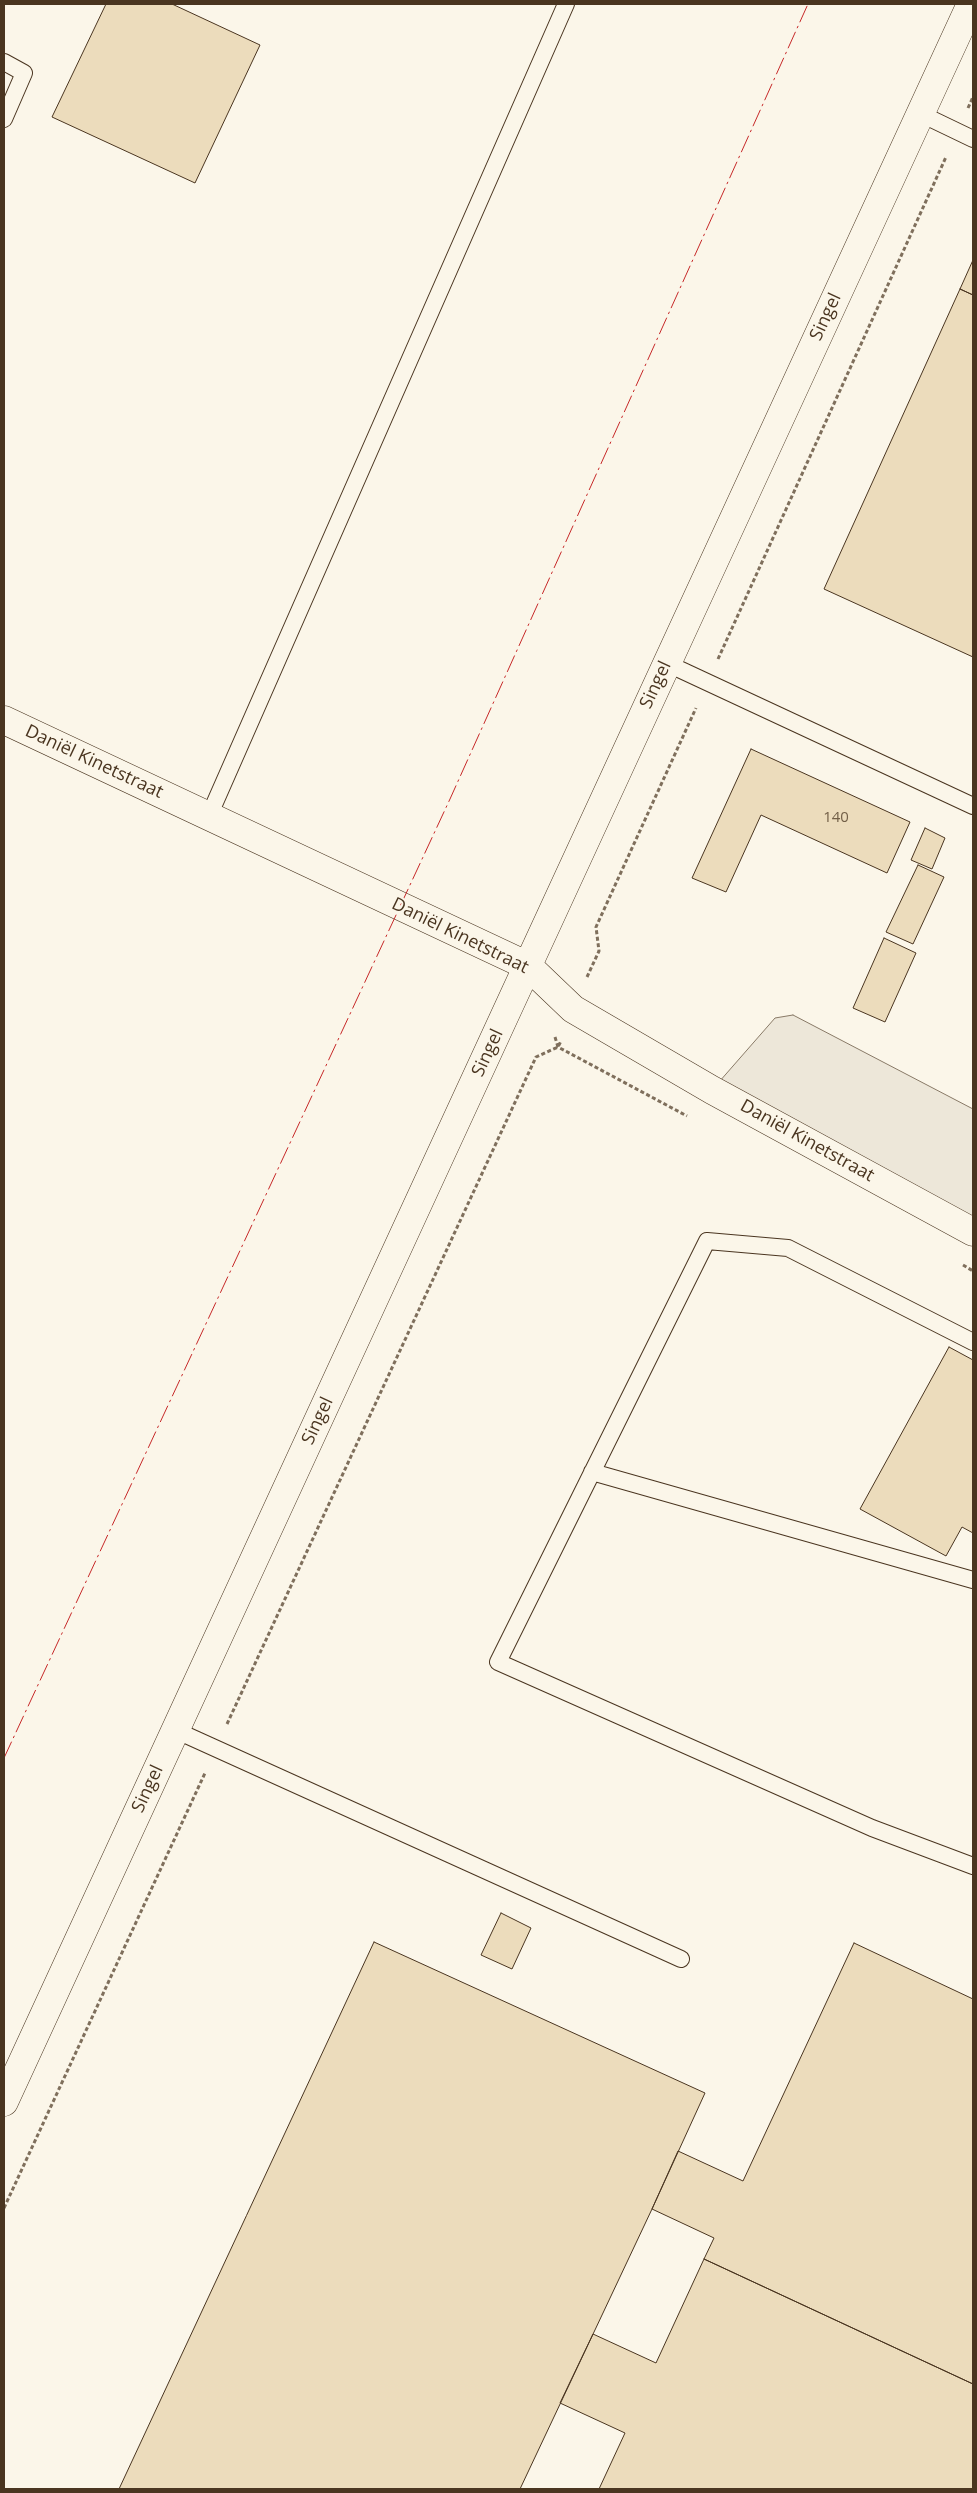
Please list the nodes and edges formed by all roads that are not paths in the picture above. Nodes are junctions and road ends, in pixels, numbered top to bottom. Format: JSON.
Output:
{"nodes":[{"id":1,"x":566,"y":4,"type":"edge"},
{"id":2,"x":971,"y":4,"type":"edge"},
{"id":3,"x":4,"y":62,"type":"edge"},
{"id":4,"x":920,"y":114,"type":"junction"},
{"id":5,"x":4,"y":119,"type":"edge"},
{"id":6,"x":973,"y":139,"type":"edge"},
{"id":7,"x":666,"y":663,"type":"junction"},
{"id":8,"x":4,"y":720,"type":"edge"},
{"id":9,"x":973,"y":806,"type":"edge"},
{"id":10,"x":209,"y":816,"type":"junction"},
{"id":11,"x":528,"y":966,"type":"junction"},
{"id":12,"x":973,"y":1232,"type":"edge"},
{"id":13,"x":973,"y":1342,"type":"edge"},
{"id":14,"x":592,"y":1472,"type":"junction"},
{"id":15,"x":973,"y":1580,"type":"edge"},
{"id":16,"x":175,"y":1730,"type":"junction"},
{"id":17,"x":973,"y":1866,"type":"edge"},
{"id":18,"x":681,"y":1959,"type":"dead end"},
{"id":19,"x":4,"y":2102,"type":"edge"}],
"edges":[{"from":1,"to":10,"type":"lane"},
{"from":2,"to":4,"type":"street","name":"Singel"},
{"from":3,"to":5,"type":"lane"},
{"from":4,"to":6,"type":"lane"},
{"from":4,"to":7,"type":"street","name":"Singel"},
{"from":7,"to":9,"type":"lane"},
{"from":7,"to":11,"type":"street","name":"Singel"},
{"from":8,"to":10,"type":"street","name":"Daniël Kinetstraat"},
{"from":10,"to":11,"type":"street","name":"Daniël Kinetstraat"},
{"from":11,"to":12,"type":"street","name":"Daniël Kinetstraat"},
{"from":11,"to":16,"type":"street","name":"Singel"},
{"from":13,"to":14,"type":"lane"},
{"from":14,"to":15,"type":"lane"},
{"from":14,"to":17,"type":"lane"},
{"from":16,"to":18,"type":"lane"},
{"from":16,"to":19,"type":"street","name":"Singel"}]}
